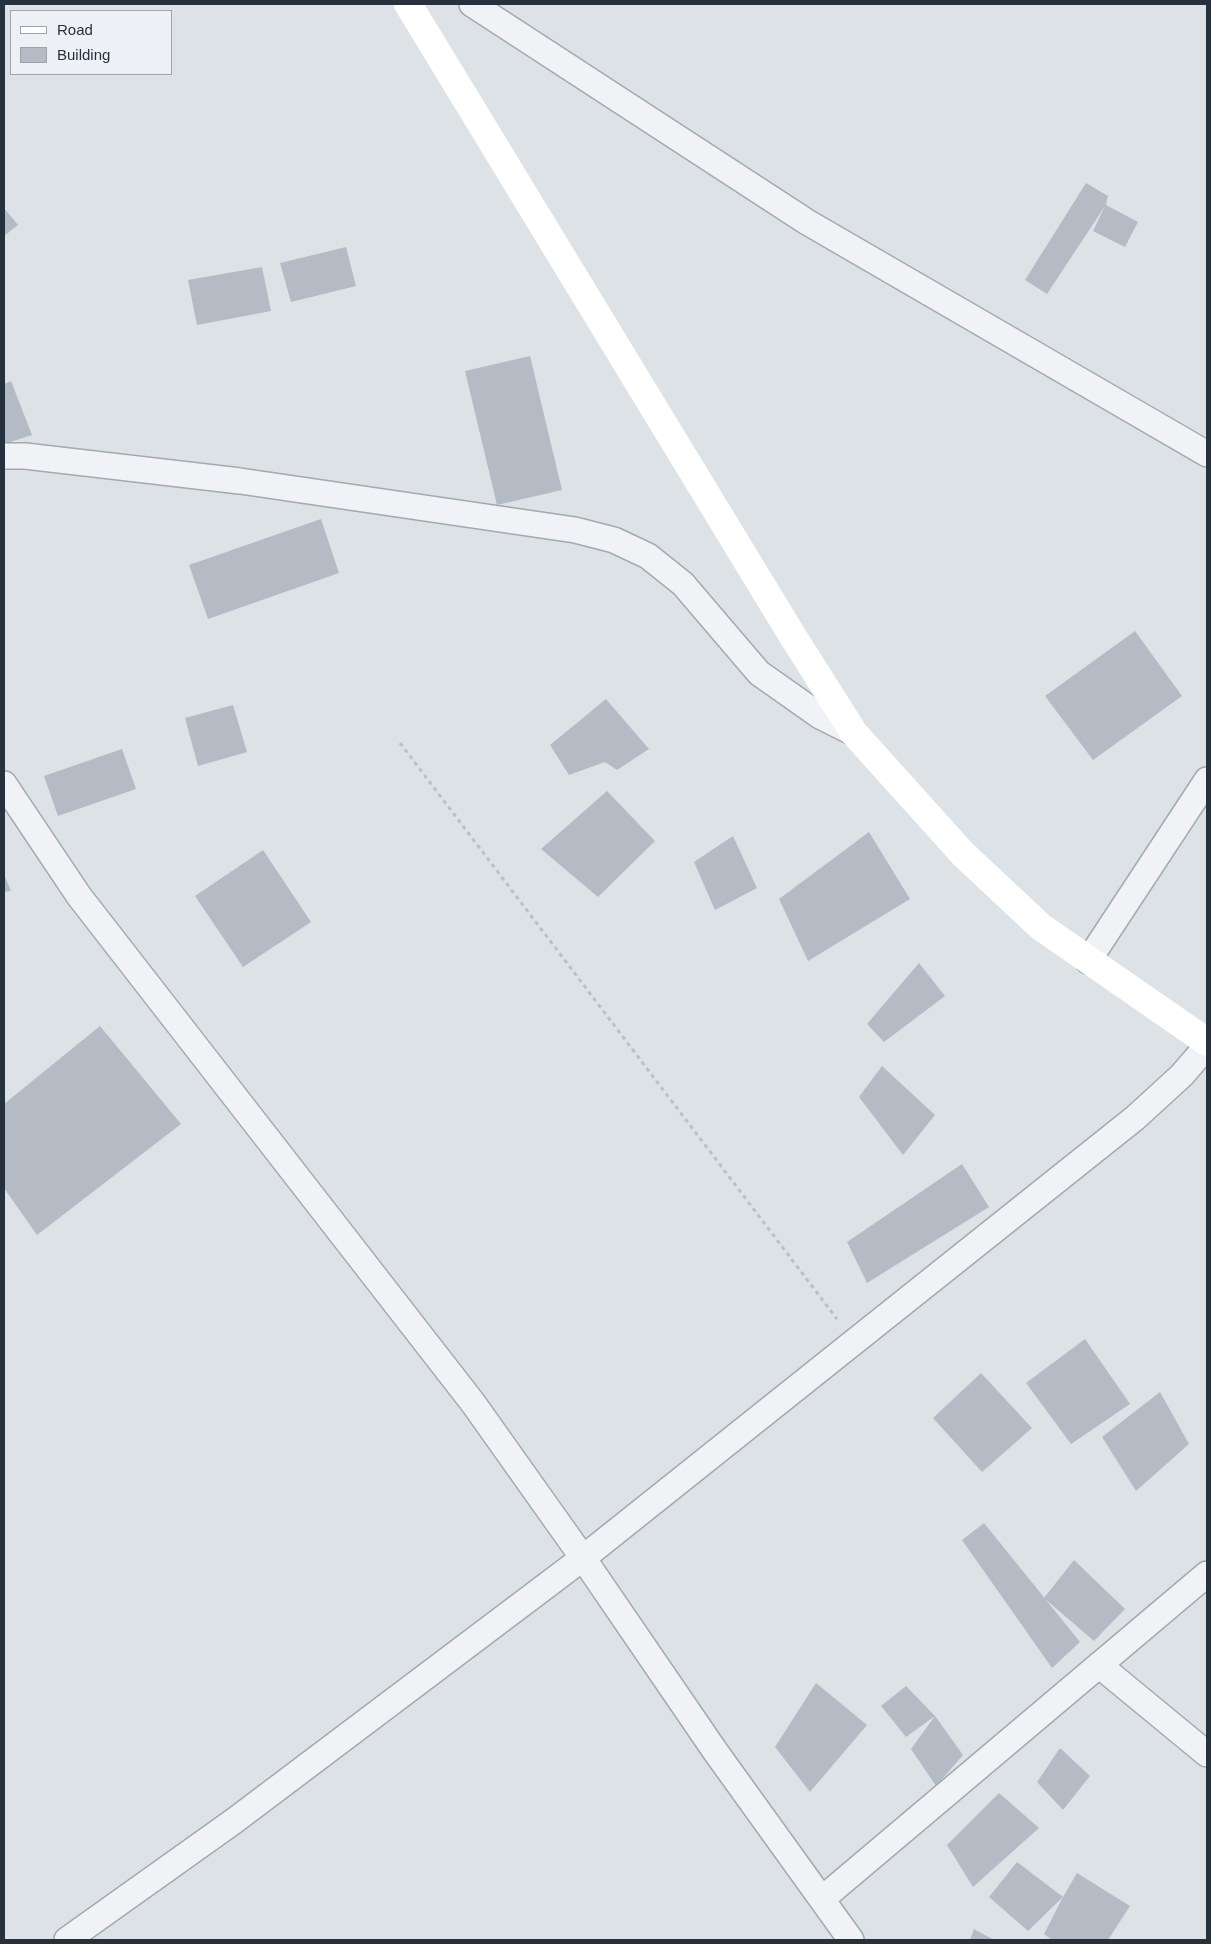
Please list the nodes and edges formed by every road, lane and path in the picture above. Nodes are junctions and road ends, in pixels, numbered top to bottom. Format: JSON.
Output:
{"nodes":[{"id":1,"x":408,"y":4,"type":"edge"},
{"id":2,"x":472,"y":4,"type":"edge"},
{"id":3,"x":1207,"y":454,"type":"edge"},
{"id":4,"x":4,"y":456,"type":"edge"},
{"id":5,"x":854,"y":732,"type":"junction"},
{"id":6,"x":400,"y":743,"type":"dead end"},
{"id":7,"x":1207,"y":780,"type":"edge"},
{"id":8,"x":4,"y":784,"type":"edge"},
{"id":9,"x":1088,"y":961,"type":"junction"},
{"id":10,"x":1207,"y":1042,"type":"edge"},
{"id":11,"x":1207,"y":1046,"type":"edge"},
{"id":12,"x":854,"y":1341,"type":"junction"},
{"id":13,"x":584,"y":1558,"type":"junction"},
{"id":14,"x":1207,"y":1574,"type":"edge"},
{"id":15,"x":1099,"y":1666,"type":"junction"},
{"id":16,"x":1207,"y":1754,"type":"edge"},
{"id":17,"x":822,"y":1899,"type":"junction"},
{"id":18,"x":67,"y":1940,"type":"edge"},
{"id":19,"x":851,"y":1940,"type":"edge"}],
"edges":[{"from":1,"to":5,"type":"street"},
{"from":2,"to":3,"type":"street"},
{"from":4,"to":5,"type":"street"},
{"from":5,"to":9,"type":"street"},
{"from":6,"to":12,"type":"path"},
{"from":7,"to":9,"type":"street"},
{"from":8,"to":13,"type":"street"},
{"from":9,"to":10,"type":"street"},
{"from":11,"to":12,"type":"street"},
{"from":12,"to":13,"type":"street"},
{"from":13,"to":17,"type":"street"},
{"from":13,"to":18,"type":"street"},
{"from":14,"to":15,"type":"street"},
{"from":15,"to":16,"type":"street"},
{"from":15,"to":17,"type":"street"},
{"from":17,"to":19,"type":"street"}]}
